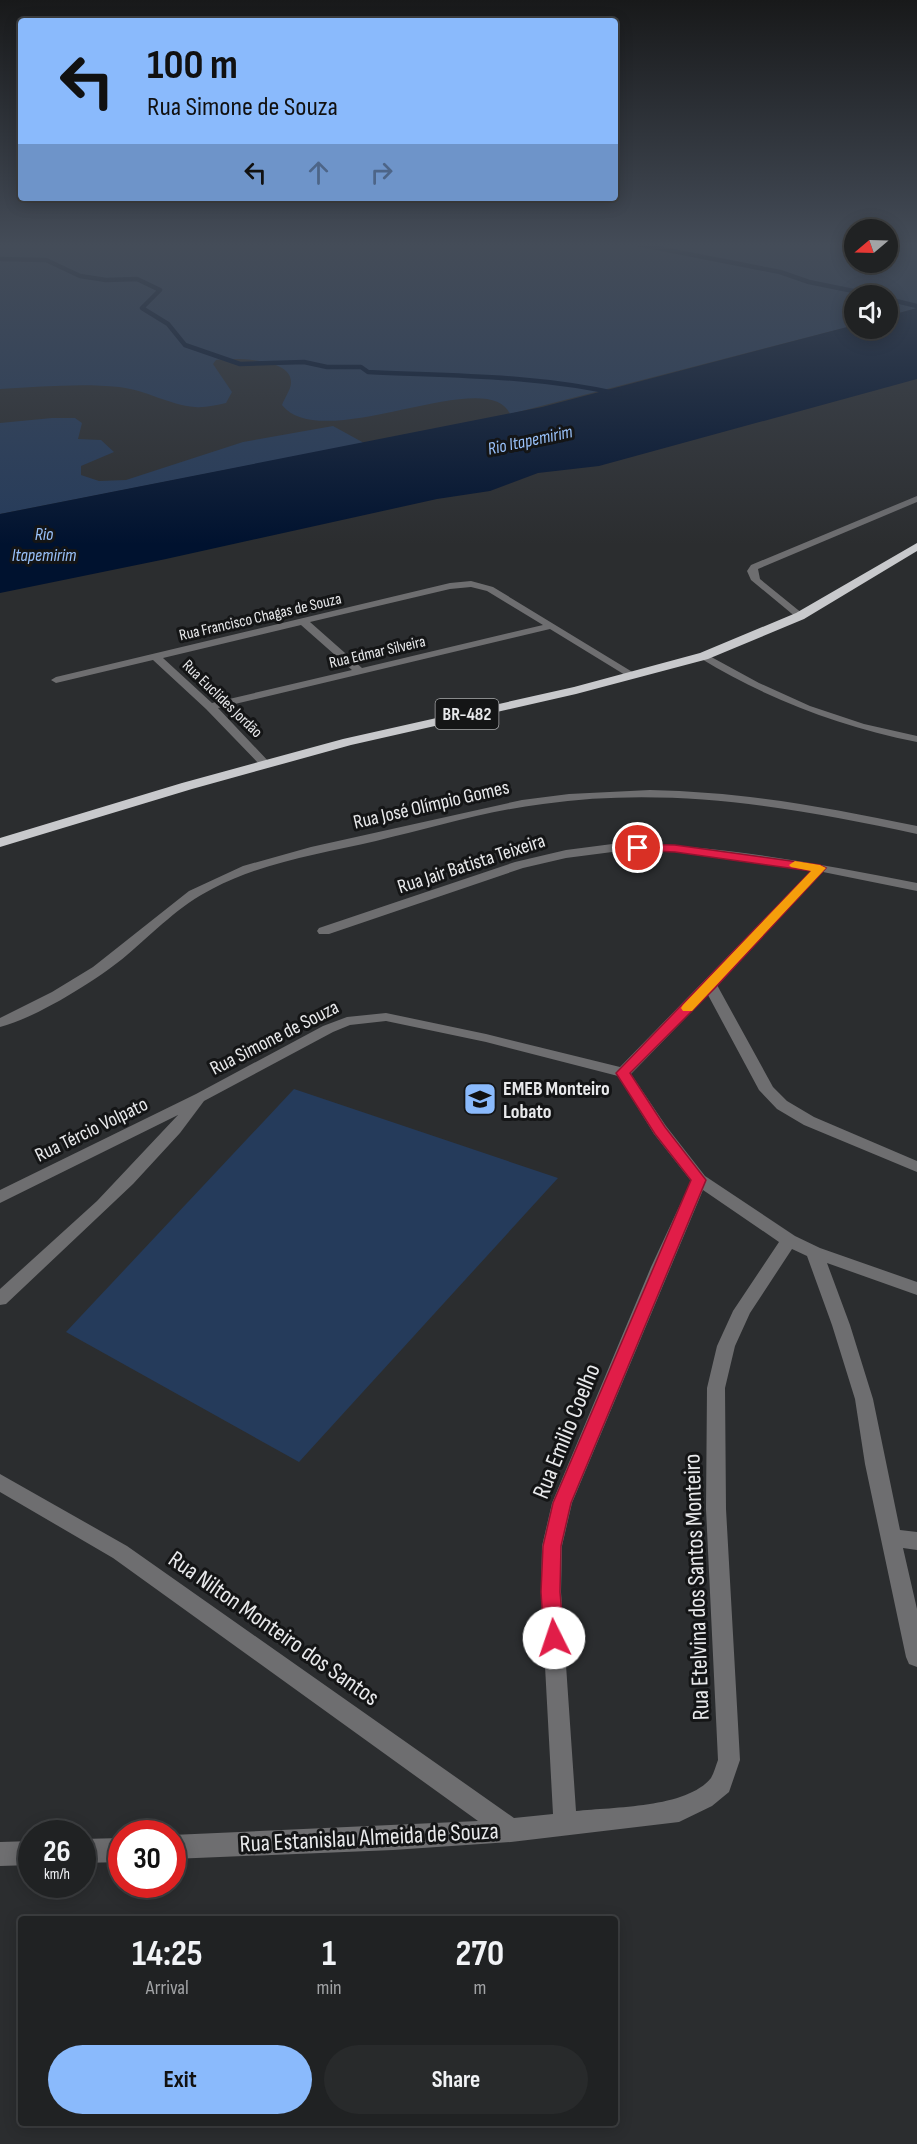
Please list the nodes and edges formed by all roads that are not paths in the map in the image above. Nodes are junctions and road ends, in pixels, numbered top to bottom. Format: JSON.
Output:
{"nodes":[{"id":1,"x":917,"y":499,"type":"edge"},
{"id":2,"x":917,"y":546,"type":"edge"},
{"id":3,"x":800,"y":616,"type":"junction"},
{"id":4,"x":303,"y":621,"type":"junction"},
{"id":5,"x":551,"y":626,"type":"junction"},
{"id":6,"x":155,"y":656,"type":"junction"},
{"id":7,"x":704,"y":656,"type":"junction"},
{"id":8,"x":358,"y":670,"type":"junction"},
{"id":9,"x":634,"y":676,"type":"junction"},
{"id":10,"x":56,"y":680,"type":"dead end"},
{"id":11,"x":210,"y":707,"type":"junction"},
{"id":12,"x":917,"y":739,"type":"edge"},
{"id":13,"x":266,"y":765,"type":"junction"},
{"id":14,"x":917,"y":830,"type":"edge"},
{"id":15,"x":0,"y":843,"type":"edge"},
{"id":16,"x":820,"y":868,"type":"junction"},
{"id":17,"x":917,"y":887,"type":"edge"},
{"id":18,"x":324,"y":931,"type":"dead end"},
{"id":19,"x":710,"y":985,"type":"junction"},
{"id":20,"x":0,"y":1023,"type":"edge"},
{"id":21,"x":623,"y":1073,"type":"junction"},
{"id":22,"x":201,"y":1098,"type":"junction"},
{"id":23,"x":917,"y":1167,"type":"edge"},
{"id":24,"x":699,"y":1180,"type":"junction"},
{"id":25,"x":0,"y":1197,"type":"edge"},
{"id":26,"x":789,"y":1240,"type":"junction"},
{"id":27,"x":814,"y":1252,"type":"junction"},
{"id":28,"x":917,"y":1290,"type":"edge"},
{"id":29,"x":0,"y":1299,"type":"edge"},
{"id":30,"x":0,"y":1482,"type":"edge"},
{"id":31,"x":892,"y":1538,"type":"junction"},
{"id":32,"x":917,"y":1541,"type":"edge"},
{"id":33,"x":917,"y":1657,"type":"edge"},
{"id":34,"x":565,"y":1824,"type":"junction"},
{"id":35,"x":511,"y":1830,"type":"junction"},
{"id":36,"x":186,"y":1847,"type":"edge"},
{"id":37,"x":18,"y":1853,"type":"edge"},
{"id":38,"x":0,"y":1854,"type":"edge"}],
"edges":[{"from":1,"to":3,"type":"street"},
{"from":2,"to":3,"type":"highway","number":"BR-482"},
{"from":3,"to":7,"type":"highway","number":"BR-482"},
{"from":4,"to":5,"type":"street","name":"Rua Francisco Chagas de Souza"},
{"from":4,"to":6,"type":"street","name":"Rua Francisco Chagas de Souza"},
{"from":4,"to":8,"type":"street"},
{"from":5,"to":8,"type":"street","name":"Rua Edmar Silveira"},
{"from":5,"to":9,"type":"street"},
{"from":6,"to":10,"type":"street","name":"Rua Francisco Chagas de Souza"},
{"from":6,"to":11,"type":"street","name":"Rua Euclides Jordão"},
{"from":7,"to":9,"type":"highway","number":"BR-482"},
{"from":7,"to":12,"type":"street"},
{"from":8,"to":11,"type":"street","name":"Rua Edmar Silveira"},
{"from":9,"to":13,"type":"highway","number":"BR-482"},
{"from":11,"to":13,"type":"street","name":"Rua Euclides Jordão"},
{"from":13,"to":15,"type":"highway","number":"BR-482"},
{"from":14,"to":20,"type":"street","name":"Rua José Olímpio Gomes"},
{"from":16,"to":17,"type":"street","name":"Rua Jair Batista Teixeira"},
{"from":16,"to":18,"type":"street","name":"Rua Jair Batista Teixeira"},
{"from":16,"to":19,"type":"street"},
{"from":19,"to":21,"type":"street"},
{"from":19,"to":23,"type":"street"},
{"from":21,"to":22,"type":"street","name":"Rua Simone de Souza"},
{"from":21,"to":24,"type":"street"},
{"from":22,"to":25,"type":"street","name":"Rua Tércio Volpato"},
{"from":22,"to":29,"type":"street","name":"Rua Simone de Souza"},
{"from":24,"to":26,"type":"street"},
{"from":24,"to":34,"type":"street","name":"Rua Emilio Coelho"},
{"from":26,"to":27,"type":"street"},
{"from":26,"to":34,"type":"street","name":"Rua Etelvina dos Santos Monteiro"},
{"from":27,"to":28,"type":"street"},
{"from":27,"to":31,"type":"street"},
{"from":30,"to":35,"type":"street","name":"Rua Nilton Monteiro dos Santos"},
{"from":31,"to":32,"type":"street"},
{"from":31,"to":33,"type":"street"},
{"from":34,"to":35,"type":"street","name":"Rua Estanislau Almeida de Souza"},
{"from":35,"to":36,"type":"street","name":"Rua Estanislau Almeida de Souza"},
{"from":37,"to":38,"type":"street"}]}
